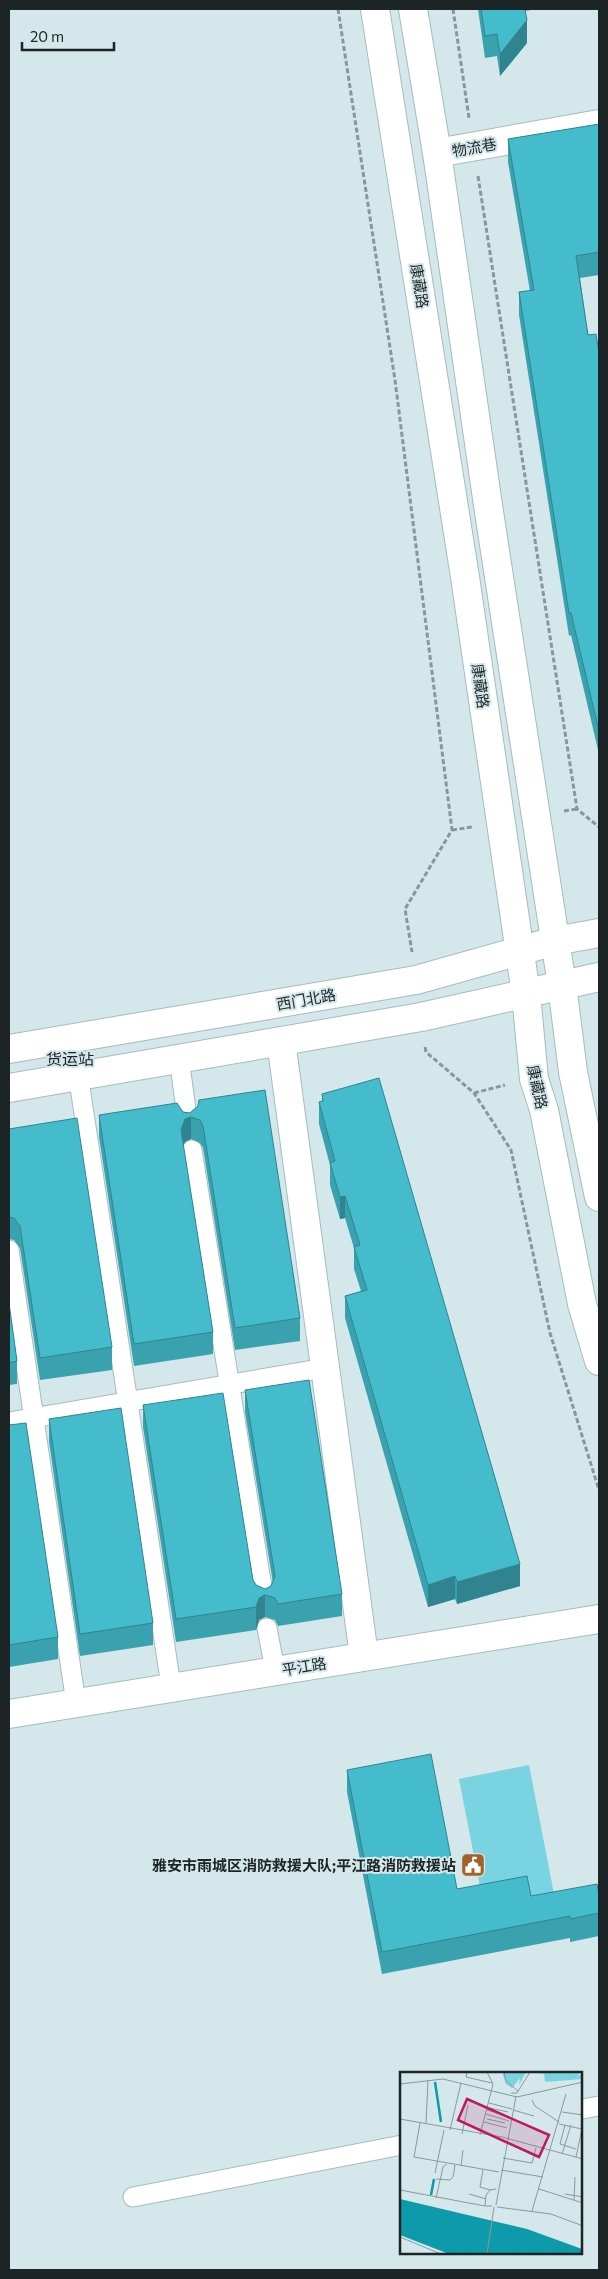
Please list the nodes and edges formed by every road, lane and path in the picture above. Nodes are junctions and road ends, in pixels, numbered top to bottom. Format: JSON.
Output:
{"nodes":[{"id":1,"x":338,"y":9,"type":"edge"},
{"id":2,"x":376,"y":9,"type":"edge"},
{"id":3,"x":413,"y":9,"type":"edge"},
{"id":4,"x":453,"y":9,"type":"edge"},
{"id":5,"x":599,"y":124,"type":"edge"},
{"id":6,"x":473,"y":147,"type":"junction"},
{"id":7,"x":437,"y":153,"type":"junction"},
{"id":8,"x":599,"y":827,"type":"edge"},
{"id":9,"x":405,"y":908,"type":"dead end"},
{"id":10,"x":599,"y":933,"type":"edge"},
{"id":11,"x":555,"y":941,"type":"junction"},
{"id":12,"x":519,"y":950,"type":"junction"},
{"id":13,"x":599,"y":977,"type":"edge"},
{"id":14,"x":562,"y":985,"type":"junction"},
{"id":15,"x":526,"y":994,"type":"junction"},
{"id":16,"x":281,"y":1041,"type":"junction"},
{"id":17,"x":9,"y":1049,"type":"edge"},
{"id":18,"x":426,"y":1052,"type":"dead end"},
{"id":19,"x":179,"y":1058,"type":"junction"},
{"id":20,"x":78,"y":1074,"type":"junction"},
{"id":21,"x":9,"y":1088,"type":"edge"},
{"id":22,"x":188,"y":1124,"type":"edge"},
{"id":23,"x":192,"y":1150,"type":"dead end"},
{"id":24,"x":599,"y":1197,"type":"edge"},
{"id":25,"x":9,"y":1250,"type":"edge"},
{"id":26,"x":599,"y":1360,"type":"edge"},
{"id":27,"x":325,"y":1368,"type":"junction"},
{"id":28,"x":229,"y":1384,"type":"junction"},
{"id":29,"x":128,"y":1402,"type":"junction"},
{"id":30,"x":34,"y":1418,"type":"junction"},
{"id":31,"x":9,"y":1422,"type":"edge"},
{"id":32,"x":599,"y":1490,"type":"edge"},
{"id":33,"x":264,"y":1600,"type":"edge"},
{"id":34,"x":599,"y":1619,"type":"edge"},
{"id":35,"x":266,"y":1628,"type":"dead end"},
{"id":36,"x":364,"y":1656,"type":"junction"},
{"id":37,"x":274,"y":1670,"type":"junction"},
{"id":38,"x":171,"y":1686,"type":"junction"},
{"id":39,"x":76,"y":1703,"type":"junction"},
{"id":40,"x":9,"y":1714,"type":"edge"},
{"id":41,"x":599,"y":2106,"type":"edge"},
{"id":42,"x":583,"y":2109,"type":"edge"},
{"id":43,"x":400,"y":2145,"type":"edge"},
{"id":44,"x":133,"y":2198,"type":"dead end"}],
"edges":[{"from":1,"to":9,"type":"path"},
{"from":2,"to":12,"type":"main road","name":"康藏路"},
{"from":3,"to":7,"type":"main road"},
{"from":4,"to":6,"type":"path"},
{"from":5,"to":6,"type":"main road","name":"物流巷"},
{"from":6,"to":7,"type":"main road","name":"物流巷"},
{"from":6,"to":8,"type":"path"},
{"from":7,"to":11,"type":"main road"},
{"from":10,"to":11,"type":"main road","name":"西门北路"},
{"from":11,"to":12,"type":"main road","name":"西门北路"},
{"from":11,"to":14,"type":"main road"},
{"from":12,"to":15,"type":"main road","name":"康藏路"},
{"from":12,"to":17,"type":"main road","name":"西门北路"},
{"from":13,"to":14,"type":"main road"},
{"from":14,"to":15,"type":"main road"},
{"from":14,"to":24,"type":"main road"},
{"from":15,"to":16,"type":"main road"},
{"from":15,"to":26,"type":"main road","name":"康藏路"},
{"from":16,"to":19,"type":"main road"},
{"from":16,"to":27,"type":"main road"},
{"from":18,"to":32,"type":"path"},
{"from":19,"to":20,"type":"main road"},
{"from":19,"to":22,"type":"lane"},
{"from":20,"to":21,"type":"main road"},
{"from":20,"to":29,"type":"lane"},
{"from":23,"to":28,"type":"lane"},
{"from":25,"to":30,"type":"lane"},
{"from":27,"to":28,"type":"lane"},
{"from":27,"to":36,"type":"main road"},
{"from":28,"to":29,"type":"lane"},
{"from":28,"to":33,"type":"lane"},
{"from":29,"to":30,"type":"lane"},
{"from":29,"to":38,"type":"lane"},
{"from":30,"to":31,"type":"lane"},
{"from":30,"to":39,"type":"lane"},
{"from":34,"to":36,"type":"main road","name":"平江路"},
{"from":35,"to":37,"type":"lane"},
{"from":36,"to":37,"type":"main road","name":"平江路"},
{"from":37,"to":38,"type":"main road","name":"平江路"},
{"from":38,"to":39,"type":"main road","name":"平江路"},
{"from":39,"to":40,"type":"main road","name":"平江路"},
{"from":41,"to":42,"type":"lane"},
{"from":43,"to":44,"type":"lane"}]}
